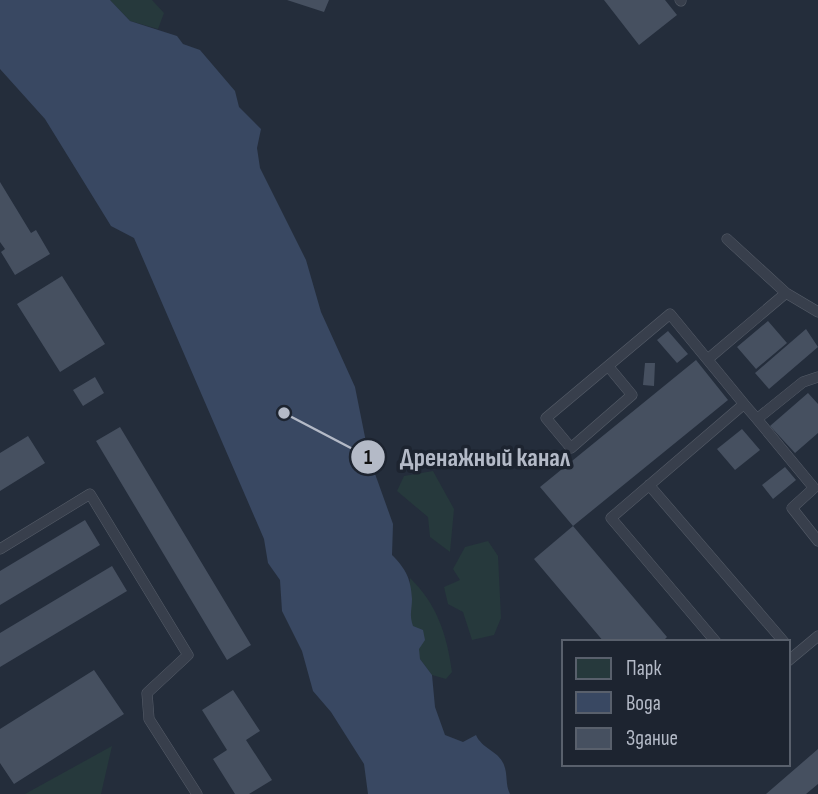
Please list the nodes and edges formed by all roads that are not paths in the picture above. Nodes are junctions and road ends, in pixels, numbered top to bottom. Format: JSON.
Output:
{"nodes":[{"id":1,"x":727,"y":239,"type":"dead end"},
{"id":2,"x":786,"y":293,"type":"junction"},
{"id":3,"x":818,"y":312,"type":"edge"},
{"id":4,"x":708,"y":359,"type":"junction"},
{"id":5,"x":608,"y":366,"type":"junction"},
{"id":6,"x":818,"y":377,"type":"edge"},
{"id":7,"x":744,"y":404,"type":"junction"},
{"id":8,"x":757,"y":419,"type":"junction"},
{"id":9,"x":649,"y":485,"type":"junction"},
{"id":10,"x":818,"y":541,"type":"edge"},
{"id":11,"x":0,"y":549,"type":"edge"},
{"id":12,"x":818,"y":636,"type":"edge"},
{"id":13,"x":714,"y":640,"type":"edge"},
{"id":14,"x":782,"y":640,"type":"edge"},
{"id":15,"x":791,"y":654,"type":"edge"},
{"id":16,"x":197,"y":794,"type":"edge"}],
"edges":[{"from":1,"to":2,"type":"lane"},
{"from":2,"to":3,"type":"lane"},
{"from":2,"to":4,"type":"lane"},
{"from":4,"to":5,"type":"lane"},
{"from":4,"to":7,"type":"lane"},
{"from":5,"to":5,"type":"lane"},
{"from":6,"to":8,"type":"lane"},
{"from":7,"to":8,"type":"lane"},
{"from":7,"to":9,"type":"lane"},
{"from":8,"to":10,"type":"lane"},
{"from":9,"to":13,"type":"lane"},
{"from":9,"to":14,"type":"lane"},
{"from":11,"to":16,"type":"lane"},
{"from":12,"to":15,"type":"lane"}]}
